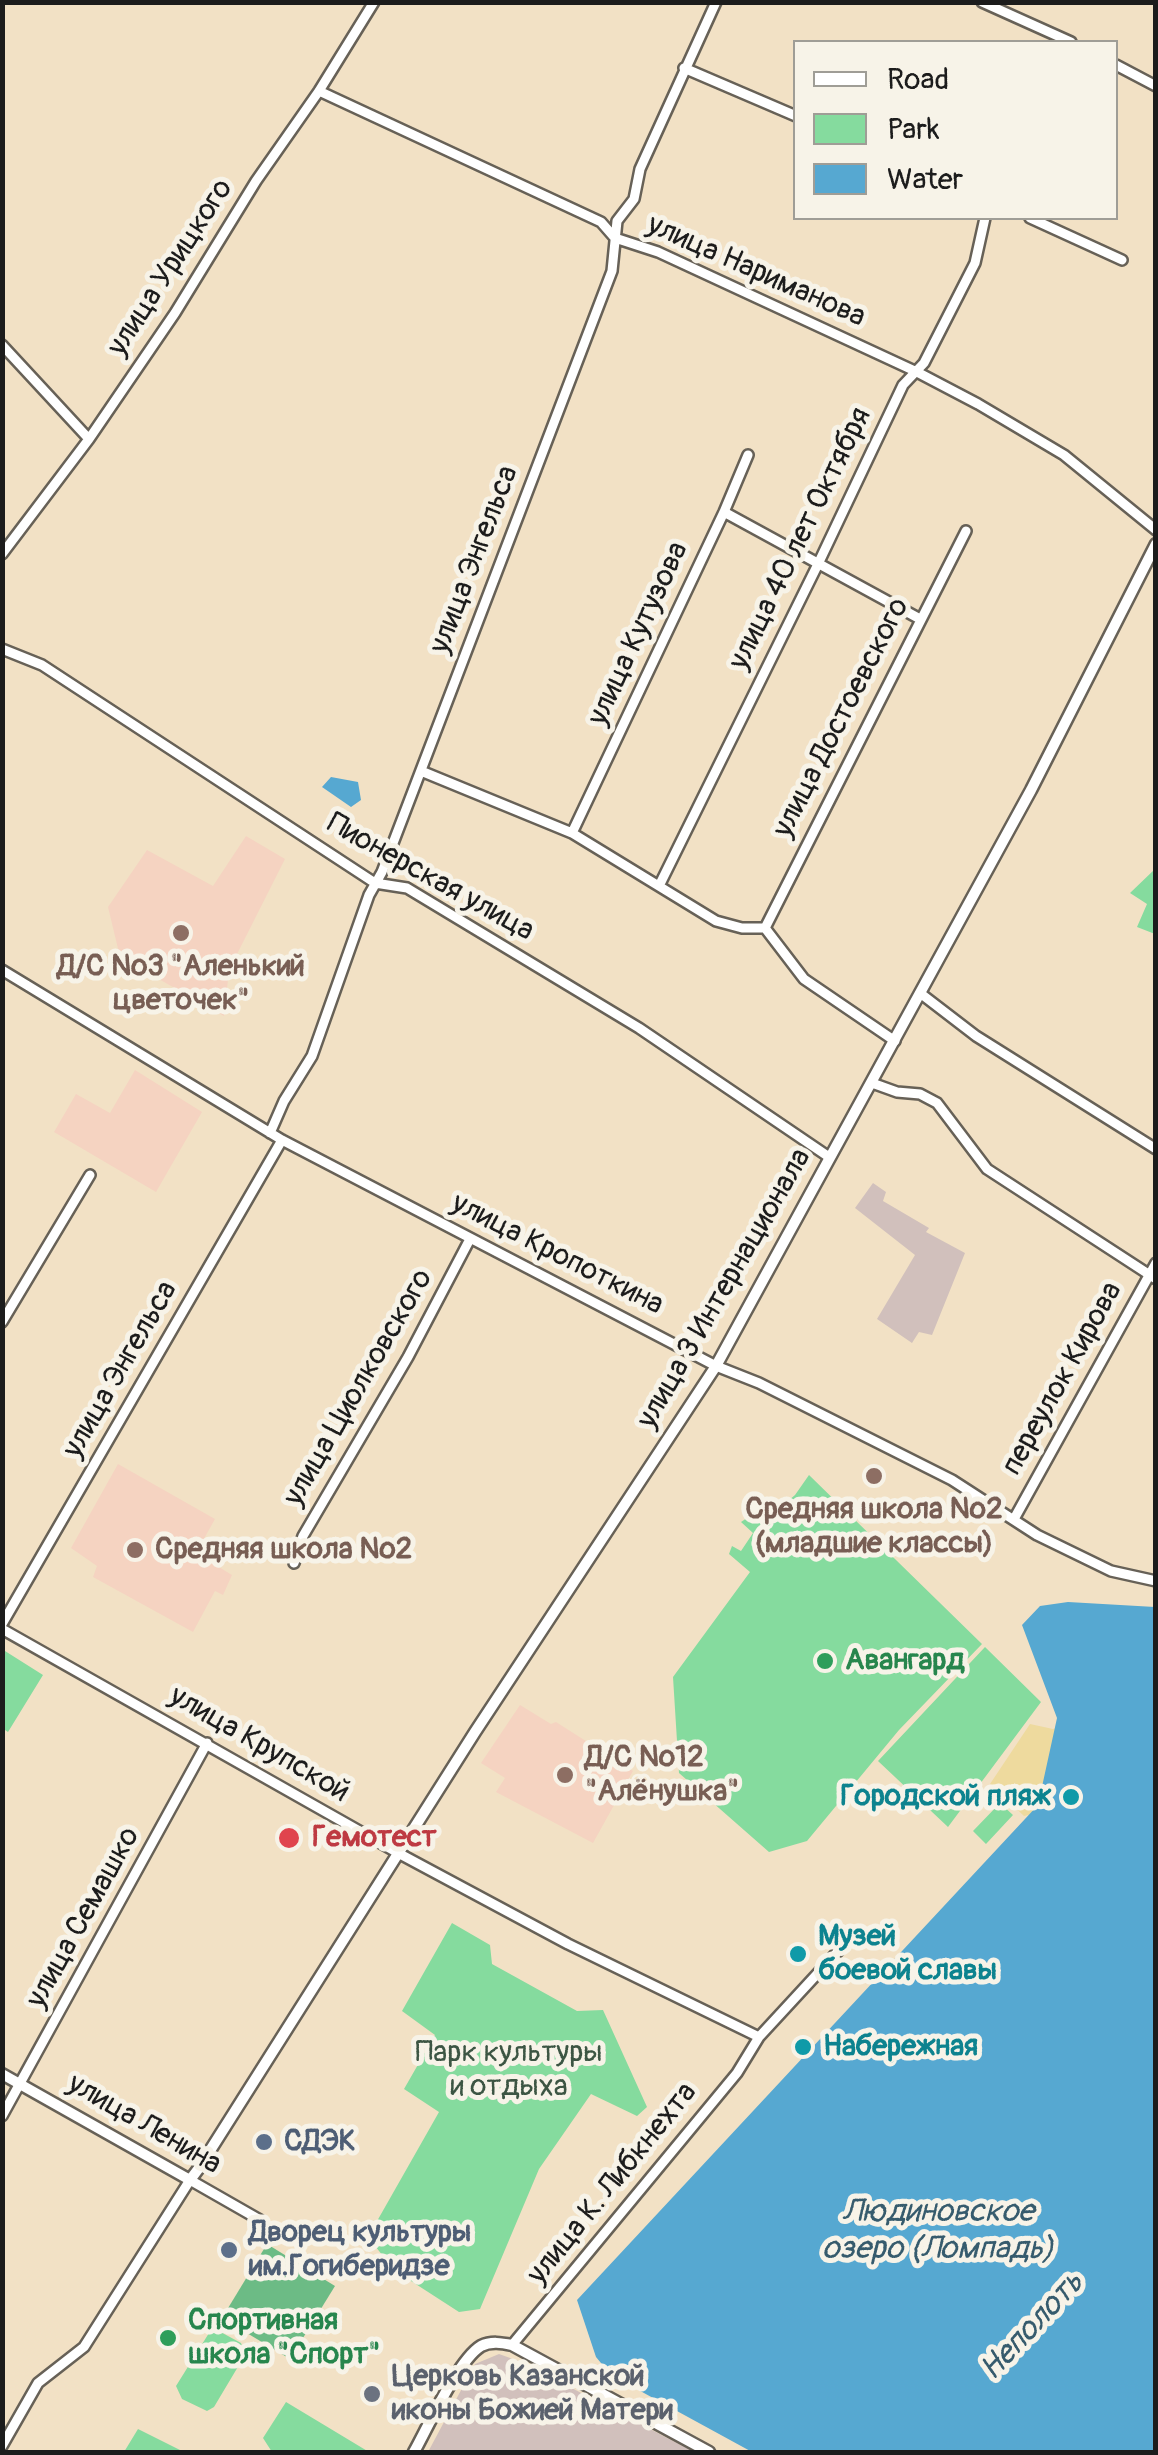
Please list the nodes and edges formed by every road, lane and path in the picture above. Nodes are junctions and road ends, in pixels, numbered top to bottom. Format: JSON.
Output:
{"nodes":[{"id":1,"x":374,"y":2,"type":"edge"},
{"id":2,"x":716,"y":2,"type":"edge"},
{"id":3,"x":982,"y":2,"type":"edge"},
{"id":4,"x":1067,"y":40,"type":"edge"},
{"id":5,"x":1118,"y":66,"type":"edge"},
{"id":6,"x":684,"y":68,"type":"junction"},
{"id":7,"x":1156,"y":86,"type":"edge"},
{"id":8,"x":319,"y":90,"type":"junction"},
{"id":9,"x":793,"y":115,"type":"edge"},
{"id":10,"x":985,"y":220,"type":"edge"},
{"id":11,"x":1034,"y":220,"type":"edge"},
{"id":12,"x":615,"y":238,"type":"junction"},
{"id":13,"x":1122,"y":260,"type":"dead end"},
{"id":14,"x":2,"y":345,"type":"edge"},
{"id":15,"x":917,"y":372,"type":"junction"},
{"id":16,"x":89,"y":439,"type":"junction"},
{"id":17,"x":748,"y":455,"type":"dead end"},
{"id":18,"x":724,"y":512,"type":"junction"},
{"id":19,"x":1156,"y":530,"type":"edge"},
{"id":20,"x":966,"y":532,"type":"dead end"},
{"id":21,"x":1156,"y":544,"type":"edge"},
{"id":22,"x":2,"y":554,"type":"edge"},
{"id":23,"x":820,"y":562,"type":"junction"},
{"id":24,"x":920,"y":620,"type":"junction"},
{"id":25,"x":2,"y":649,"type":"edge"},
{"id":26,"x":421,"y":771,"type":"junction"},
{"id":27,"x":572,"y":833,"type":"junction"},
{"id":28,"x":376,"y":882,"type":"junction"},
{"id":29,"x":660,"y":884,"type":"junction"},
{"id":30,"x":765,"y":928,"type":"junction"},
{"id":31,"x":2,"y":970,"type":"edge"},
{"id":32,"x":920,"y":994,"type":"junction"},
{"id":33,"x":895,"y":1040,"type":"junction"},
{"id":34,"x":872,"y":1083,"type":"junction"},
{"id":35,"x":270,"y":1134,"type":"junction"},
{"id":36,"x":282,"y":1140,"type":"junction"},
{"id":37,"x":1156,"y":1149,"type":"edge"},
{"id":38,"x":830,"y":1156,"type":"junction"},
{"id":39,"x":90,"y":1175,"type":"dead end"},
{"id":40,"x":470,"y":1239,"type":"junction"},
{"id":41,"x":1156,"y":1263,"type":"edge"},
{"id":42,"x":1152,"y":1277,"type":"edge"},
{"id":43,"x":2,"y":1322,"type":"edge"},
{"id":44,"x":716,"y":1366,"type":"junction"},
{"id":45,"x":1014,"y":1518,"type":"junction"},
{"id":46,"x":294,"y":1563,"type":"dead end"},
{"id":47,"x":1156,"y":1581,"type":"edge"},
{"id":48,"x":2,"y":1626,"type":"edge"},
{"id":49,"x":208,"y":1744,"type":"junction"},
{"id":50,"x":400,"y":1854,"type":"junction"},
{"id":51,"x":854,"y":1934,"type":"dead end"},
{"id":52,"x":759,"y":2037,"type":"junction"},
{"id":53,"x":2,"y":2074,"type":"edge"},
{"id":54,"x":21,"y":2085,"type":"junction"},
{"id":55,"x":2,"y":2116,"type":"edge"},
{"id":56,"x":190,"y":2180,"type":"junction"},
{"id":57,"x":260,"y":2220,"type":"dead end"},
{"id":58,"x":512,"y":2345,"type":"junction"},
{"id":59,"x":2,"y":2446,"type":"edge"},
{"id":60,"x":414,"y":2452,"type":"edge"},
{"id":61,"x":709,"y":2452,"type":"edge"}],
"edges":[{"from":1,"to":8,"type":"street","name":"улица Урицкого"},
{"from":2,"to":6,"type":"street","name":"улица Энгельса"},
{"from":3,"to":4,"type":"street"},
{"from":5,"to":7,"type":"street"},
{"from":6,"to":9,"type":"street"},
{"from":6,"to":12,"type":"street","name":"улица Энгельса"},
{"from":8,"to":12,"type":"street","name":"улица Нариманова"},
{"from":8,"to":16,"type":"street","name":"улица Урицкого"},
{"from":10,"to":15,"type":"street","name":"улица 40 лет Октября"},
{"from":11,"to":13,"type":"street"},
{"from":12,"to":15,"type":"street","name":"улица Нариманова"},
{"from":12,"to":26,"type":"street","name":"улица Энгельса"},
{"from":14,"to":16,"type":"street"},
{"from":15,"to":19,"type":"street","name":"улица Нариманова"},
{"from":15,"to":23,"type":"street","name":"улица 40 лет Октября"},
{"from":16,"to":22,"type":"street","name":"улица Урицкого"},
{"from":17,"to":18,"type":"street","name":"улица Кутузова"},
{"from":18,"to":23,"type":"street"},
{"from":18,"to":27,"type":"street","name":"улица Кутузова"},
{"from":20,"to":24,"type":"street","name":"улица Достоевского"},
{"from":21,"to":32,"type":"street","name":"улица 3 Интернационала"},
{"from":23,"to":24,"type":"street"},
{"from":23,"to":29,"type":"street","name":"улица 40 лет Октября"},
{"from":24,"to":30,"type":"street","name":"улица Достоевского"},
{"from":25,"to":28,"type":"street","name":"Пионерская улица"},
{"from":26,"to":27,"type":"street"},
{"from":26,"to":28,"type":"street","name":"улица Энгельса"},
{"from":27,"to":29,"type":"street"},
{"from":28,"to":35,"type":"street","name":"улица Энгельса"},
{"from":28,"to":38,"type":"street","name":"Пионерская улица"},
{"from":29,"to":30,"type":"street"},
{"from":30,"to":33,"type":"street"},
{"from":31,"to":35,"type":"street","name":"улица Кропоткина"},
{"from":32,"to":33,"type":"street","name":"улица 3 Интернационала"},
{"from":32,"to":37,"type":"street"},
{"from":33,"to":34,"type":"street","name":"улица 3 Интернационала"},
{"from":34,"to":38,"type":"street","name":"улица 3 Интернационала"},
{"from":34,"to":42,"type":"street"},
{"from":35,"to":36,"type":"street","name":"улица Кропоткина"},
{"from":36,"to":40,"type":"street","name":"улица Кропоткина"},
{"from":36,"to":48,"type":"street","name":"улица Энгельса"},
{"from":38,"to":44,"type":"street","name":"улица 3 Интернационала"},
{"from":39,"to":43,"type":"street"},
{"from":40,"to":44,"type":"street","name":"улица Кропоткина"},
{"from":40,"to":46,"type":"street","name":"улица Циолковского"},
{"from":41,"to":42,"type":"street","name":"переулок Кирова"},
{"from":42,"to":45,"type":"street","name":"переулок Кирова"},
{"from":44,"to":45,"type":"street","name":"улица Кропоткина"},
{"from":44,"to":50,"type":"street","name":"улица 3 Интернационала"},
{"from":45,"to":47,"type":"street","name":"улица Кропоткина"},
{"from":48,"to":49,"type":"street","name":"улица Крупской"},
{"from":49,"to":50,"type":"street","name":"улица Крупской"},
{"from":49,"to":54,"type":"street","name":"улица Семашко"},
{"from":50,"to":52,"type":"street","name":"улица Крупской"},
{"from":50,"to":56,"type":"street","name":"улица 3 Интернационала"},
{"from":51,"to":52,"type":"street","name":"улица К. Либкнехта"},
{"from":52,"to":58,"type":"street","name":"улица К. Либкнехта"},
{"from":53,"to":54,"type":"street","name":"улица Ленина"},
{"from":54,"to":55,"type":"street","name":"улица Семашко"},
{"from":54,"to":56,"type":"street","name":"улица Ленина"},
{"from":56,"to":57,"type":"street","name":"улица Ленина"},
{"from":56,"to":59,"type":"street"},
{"from":58,"to":60,"type":"street"},
{"from":58,"to":61,"type":"street"}]}
